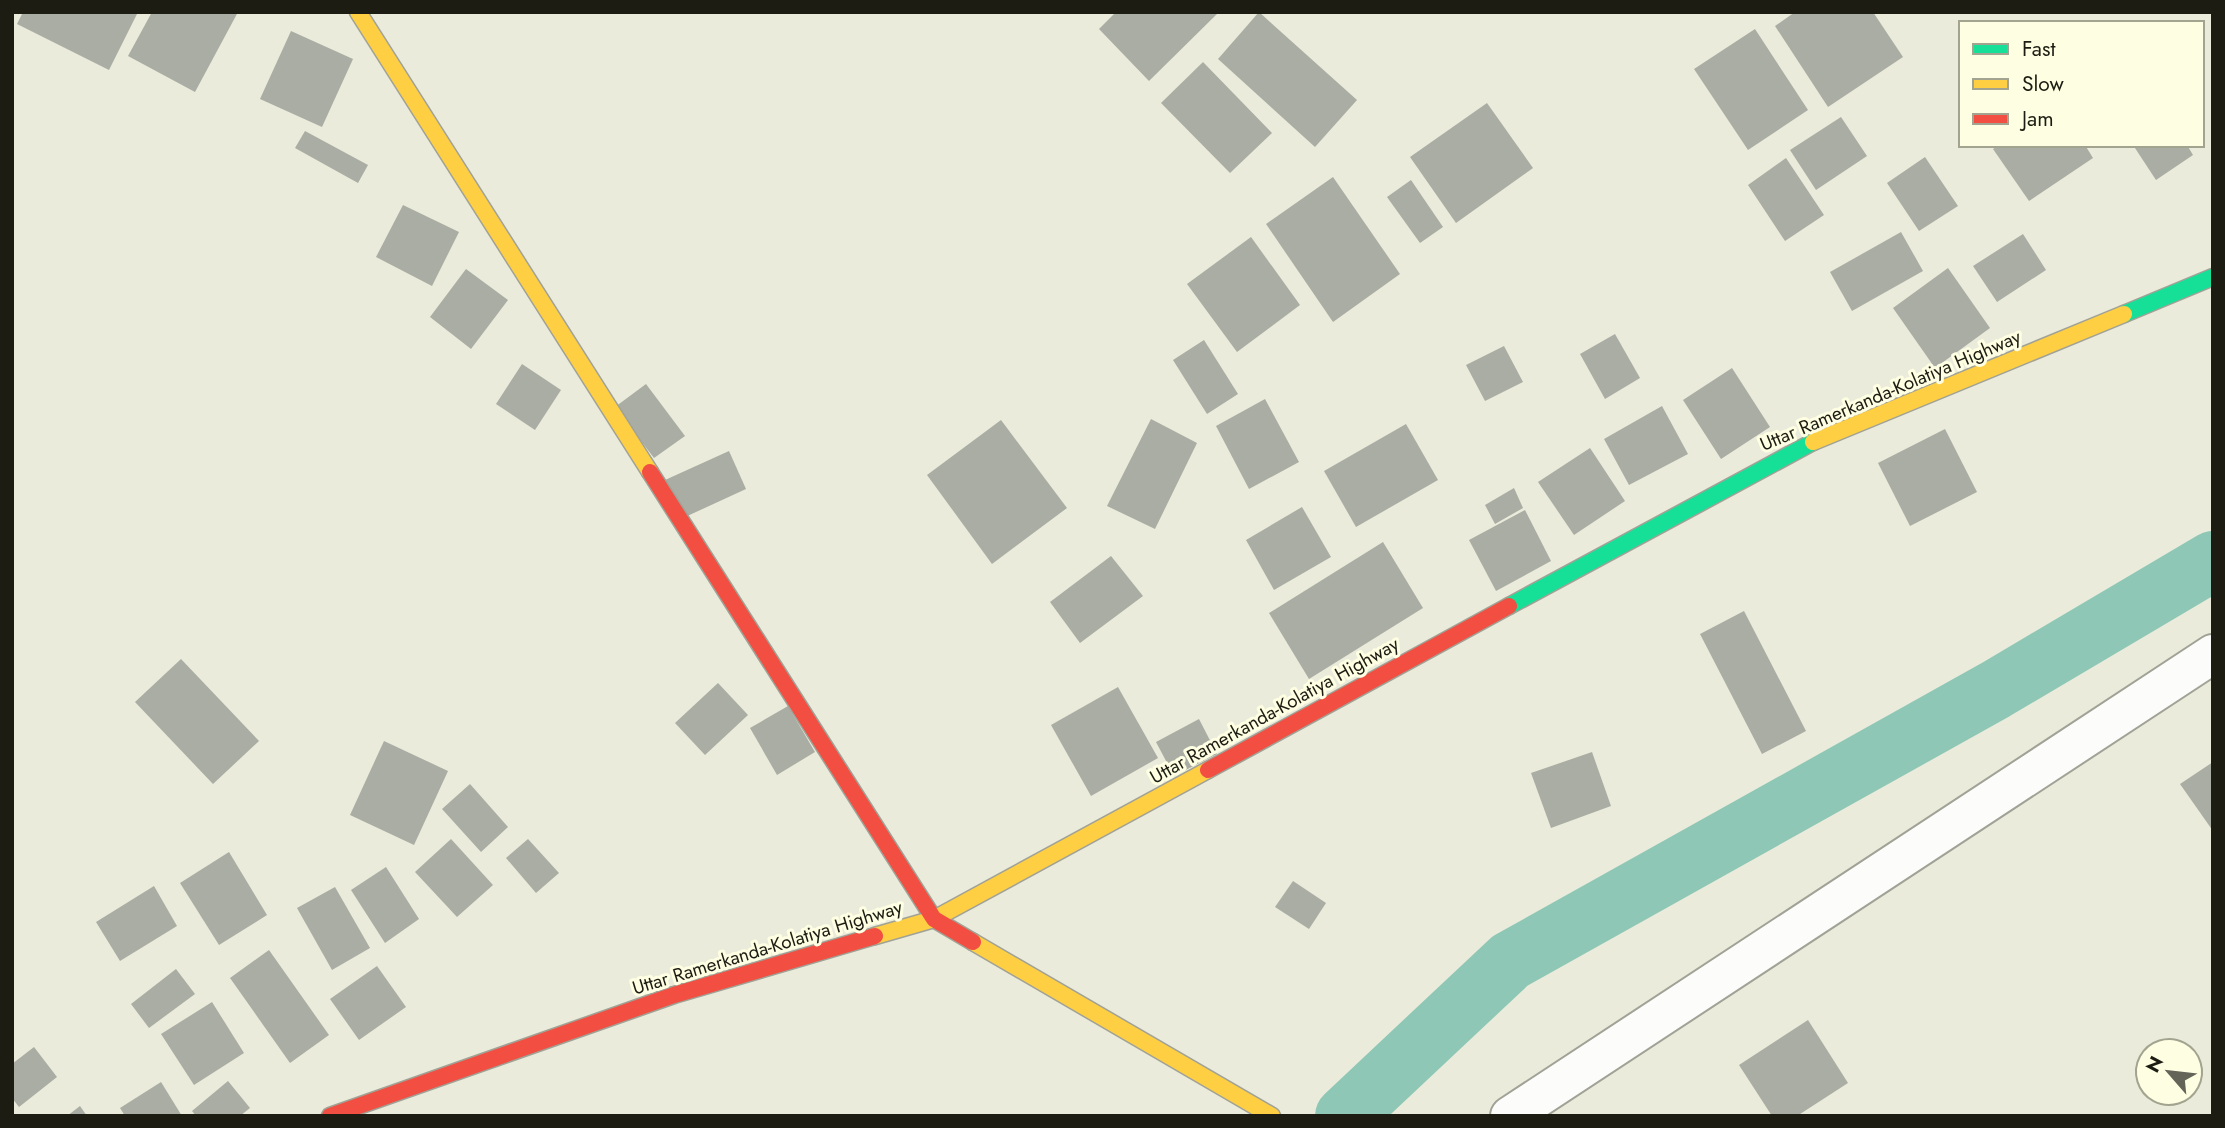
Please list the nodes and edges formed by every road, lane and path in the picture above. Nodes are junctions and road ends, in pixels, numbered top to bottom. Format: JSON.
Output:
{"nodes":[{"id":1,"x":358,"y":12,"type":"edge"},
{"id":2,"x":2213,"y":277,"type":"edge"},
{"id":3,"x":2213,"y":654,"type":"edge"},
{"id":4,"x":933,"y":919,"type":"junction"},
{"id":5,"x":330,"y":1116,"type":"edge"},
{"id":6,"x":1272,"y":1116,"type":"edge"},
{"id":7,"x":1510,"y":1116,"type":"edge"}],
"edges":[{"from":1,"to":4,"type":"street"},
{"from":2,"to":4,"type":"street","name":"Uttar Ramerkanda-Kolatiya Highway"},
{"from":3,"to":7,"type":"street"},
{"from":4,"to":5,"type":"street","name":"Uttar Ramerkanda-Kolatiya Highway"},
{"from":4,"to":6,"type":"street"}]}
